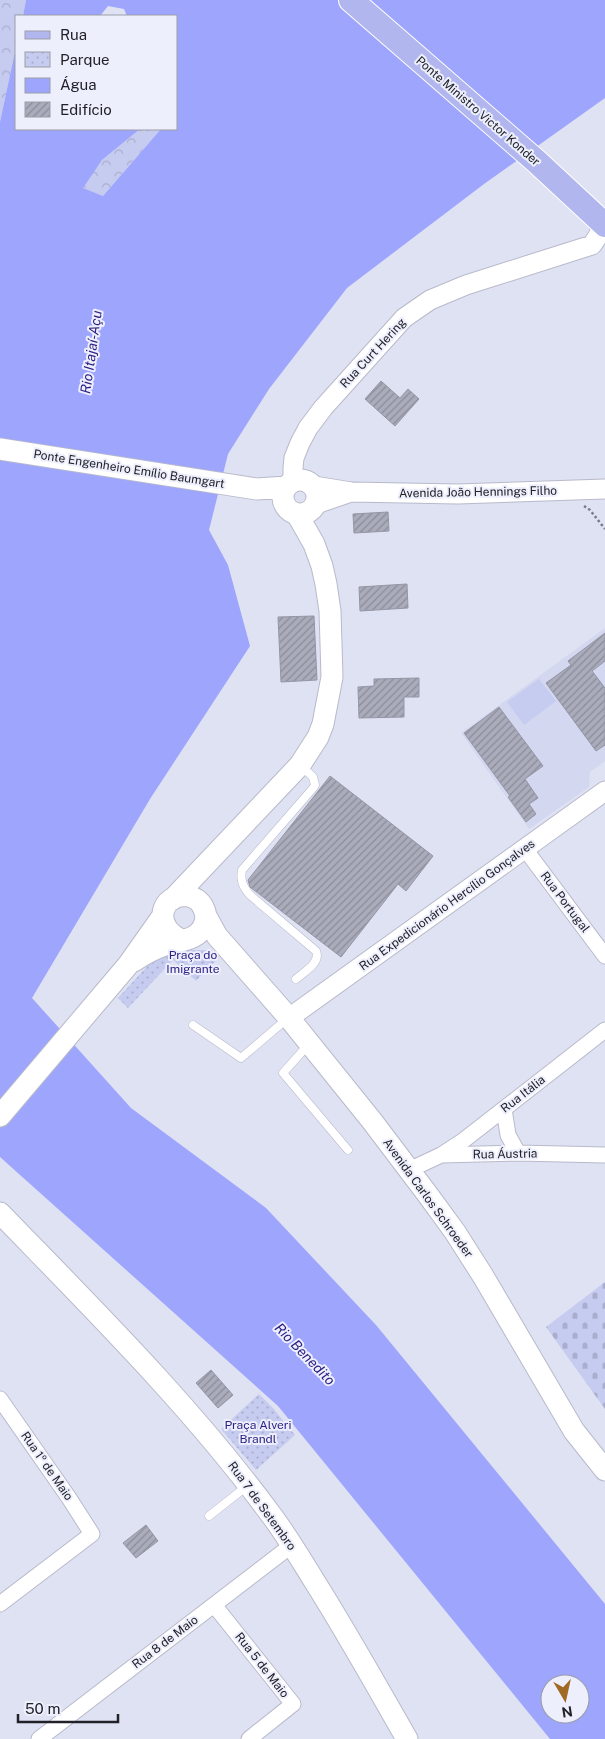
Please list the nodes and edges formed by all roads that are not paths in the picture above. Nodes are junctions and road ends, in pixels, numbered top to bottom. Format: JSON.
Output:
{"nodes":[{"id":1,"x":351,"y":0,"type":"edge"},
{"id":2,"x":604,"y":224,"type":"edge"},
{"id":3,"x":0,"y":449,"type":"edge"},
{"id":4,"x":300,"y":498,"type":"junction"},
{"id":5,"x":599,"y":498,"type":"edge"},
{"id":6,"x":300,"y":765,"type":"junction"},
{"id":7,"x":605,"y":792,"type":"edge"},
{"id":8,"x":524,"y":849,"type":"junction"},
{"id":9,"x":219,"y":851,"type":"junction"},
{"id":10,"x":168,"y":908,"type":"junction"},
{"id":11,"x":205,"y":912,"type":"junction"},
{"id":12,"x":186,"y":940,"type":"junction"},
{"id":13,"x":224,"y":945,"type":"junction"},
{"id":14,"x":605,"y":956,"type":"edge"},
{"id":15,"x":128,"y":965,"type":"junction"},
{"id":16,"x":296,"y":979,"type":"dead end"},
{"id":17,"x":289,"y":1018,"type":"junction"},
{"id":18,"x":193,"y":1025,"type":"dead end"},
{"id":19,"x":605,"y":1030,"type":"edge"},
{"id":20,"x":309,"y":1044,"type":"junction"},
{"id":21,"x":504,"y":1109,"type":"junction"},
{"id":22,"x":0,"y":1116,"type":"edge"},
{"id":23,"x":348,"y":1150,"type":"dead end"},
{"id":24,"x":518,"y":1153,"type":"junction"},
{"id":25,"x":441,"y":1155,"type":"junction"},
{"id":26,"x":605,"y":1155,"type":"edge"},
{"id":27,"x":409,"y":1170,"type":"junction"},
{"id":28,"x":0,"y":1213,"type":"edge"},
{"id":29,"x":0,"y":1399,"type":"edge"},
{"id":30,"x":605,"y":1470,"type":"edge"},
{"id":31,"x":248,"y":1485,"type":"junction"},
{"id":32,"x":209,"y":1516,"type":"dead end"},
{"id":33,"x":292,"y":1545,"type":"junction"},
{"id":34,"x":0,"y":1604,"type":"edge"},
{"id":35,"x":214,"y":1605,"type":"junction"},
{"id":36,"x":39,"y":1739,"type":"edge"},
{"id":37,"x":249,"y":1739,"type":"edge"},
{"id":38,"x":407,"y":1739,"type":"edge"}],
"edges":[{"from":1,"to":2,"type":"main road","name":"Ponte Ministro Victor Konder"},
{"from":2,"to":4,"type":"street","name":"Rua Curt Hering"},
{"from":3,"to":4,"type":"main road","name":"Ponte Engenheiro Emílio Baumgart"},
{"from":4,"to":5,"type":"street","name":"Avenida João Hennings Filho"},
{"from":4,"to":6,"type":"main road"},
{"from":6,"to":9,"type":"main road"},
{"from":6,"to":16,"type":"lane"},
{"from":7,"to":8,"type":"street","name":"Rua Expedicionário Hercílio Gonçalves"},
{"from":8,"to":14,"type":"street","name":"Rua Portugal"},
{"from":8,"to":17,"type":"street","name":"Rua Expedicionário Hercílio Gonçalves"},
{"from":9,"to":10,"type":"main road"},
{"from":9,"to":11,"type":"main road"},
{"from":10,"to":11,"type":"main road"},
{"from":10,"to":12,"type":"main road"},
{"from":10,"to":15,"type":"main road"},
{"from":11,"to":12,"type":"main road"},
{"from":11,"to":13,"type":"main road","name":"Avenida Carlos Schroeder"},
{"from":12,"to":13,"type":"main road"},
{"from":12,"to":15,"type":"main road"},
{"from":13,"to":17,"type":"main road","name":"Avenida Carlos Schroeder"},
{"from":15,"to":22,"type":"main road"},
{"from":17,"to":18,"type":"lane"},
{"from":17,"to":20,"type":"main road","name":"Avenida Carlos Schroeder"},
{"from":19,"to":21,"type":"street","name":"Rua Itália"},
{"from":20,"to":23,"type":"lane"},
{"from":20,"to":27,"type":"main road","name":"Avenida Carlos Schroeder"},
{"from":21,"to":24,"type":"street"},
{"from":21,"to":25,"type":"street","name":"Rua Itália"},
{"from":24,"to":25,"type":"street","name":"Rua Áustria"},
{"from":24,"to":26,"type":"street","name":"Rua Áustria"},
{"from":25,"to":27,"type":"street","name":"Rua Áustria"},
{"from":27,"to":30,"type":"main road","name":"Avenida Carlos Schroeder"},
{"from":28,"to":31,"type":"main road","name":"Rua 7 de Setembro"},
{"from":29,"to":34,"type":"street","name":"Rua 1º de Maio"},
{"from":31,"to":32,"type":"lane"},
{"from":31,"to":33,"type":"main road","name":"Rua 7 de Setembro"},
{"from":33,"to":35,"type":"street","name":"Rua 8 de Maio"},
{"from":33,"to":38,"type":"main road","name":"Rua 7 de Setembro"},
{"from":35,"to":36,"type":"street","name":"Rua 8 de Maio"},
{"from":35,"to":37,"type":"street","name":"Rua 5 de Maio"}]}
